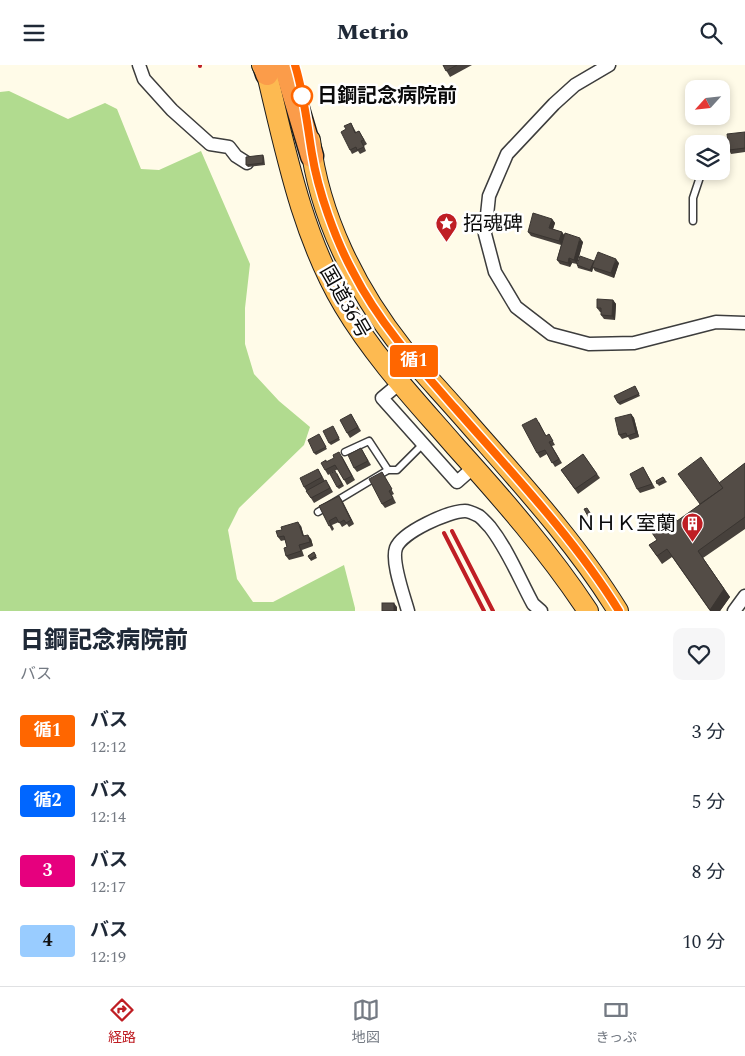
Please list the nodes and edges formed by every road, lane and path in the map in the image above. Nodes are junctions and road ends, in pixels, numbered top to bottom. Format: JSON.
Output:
{"nodes":[{"id":1,"x":139,"y":65,"type":"edge"},
{"id":2,"x":295,"y":65,"type":"edge"},
{"id":3,"x":609,"y":65,"type":"edge"},
{"id":4,"x":269,"y":67,"type":"edge"},
{"id":5,"x":312,"y":156,"type":"junction"},
{"id":6,"x":247,"y":163,"type":"edge"},
{"id":7,"x":699,"y":180,"type":"edge"},
{"id":8,"x":693,"y":221,"type":"dead end"},
{"id":9,"x":745,"y":323,"type":"edge"},
{"id":10,"x":400,"y":383,"type":"junction"},
{"id":11,"x":423,"y":443,"type":"junction"},
{"id":12,"x":345,"y":453,"type":"dead end"},
{"id":13,"x":474,"y":467,"type":"junction"},
{"id":14,"x":388,"y":470,"type":"junction"},
{"id":15,"x":318,"y":512,"type":"edge"},
{"id":16,"x":745,"y":596,"type":"edge"},
{"id":17,"x":408,"y":611,"type":"edge"},
{"id":18,"x":542,"y":611,"type":"edge"},
{"id":19,"x":588,"y":611,"type":"edge"},
{"id":20,"x":618,"y":611,"type":"edge"},
{"id":21,"x":734,"y":611,"type":"edge"}],
"edges":[{"from":1,"to":6,"type":"street"},
{"from":2,"to":5,"type":"highway","name":"国道36号"},
{"from":3,"to":9,"type":"street"},
{"from":4,"to":5,"type":"highway"},
{"from":4,"to":10,"type":"highway","name":"国道36号"},
{"from":5,"to":20,"type":"highway","name":"国道36号"},
{"from":7,"to":8,"type":"lane"},
{"from":10,"to":11,"type":"street"},
{"from":10,"to":13,"type":"highway","name":"国道36号"},
{"from":11,"to":13,"type":"street"},
{"from":11,"to":14,"type":"lane"},
{"from":12,"to":14,"type":"lane"},
{"from":13,"to":19,"type":"highway","name":"国道36号"},
{"from":14,"to":15,"type":"lane"},
{"from":16,"to":21,"type":"street"},
{"from":17,"to":18,"type":"street"}]}
